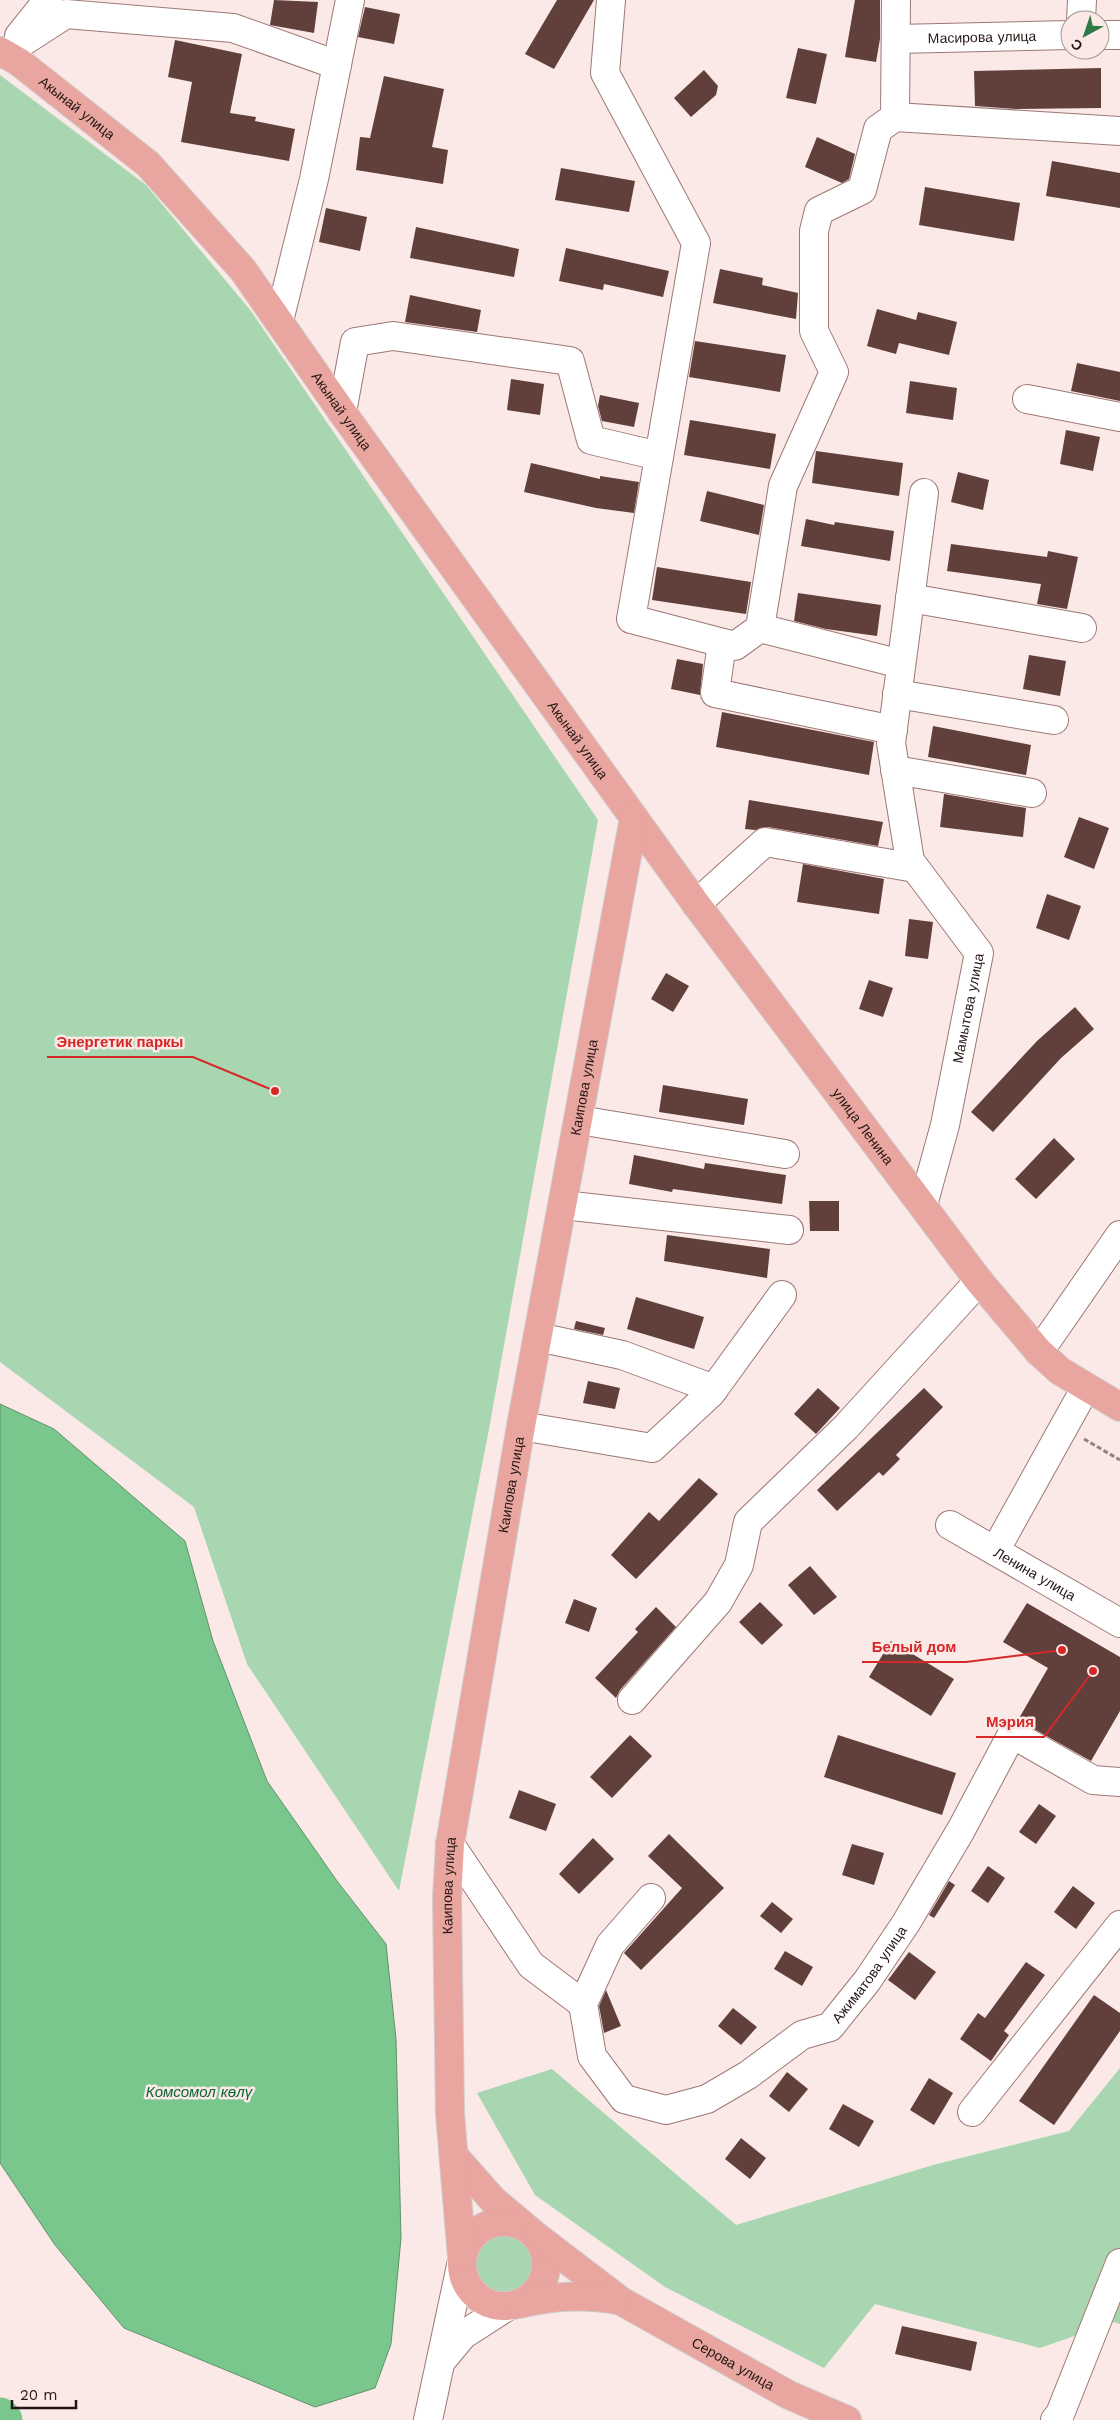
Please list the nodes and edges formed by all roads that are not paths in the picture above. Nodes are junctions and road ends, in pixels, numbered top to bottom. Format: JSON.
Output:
{"nodes":[{"id":1,"x":22,"y":0,"type":"edge"},
{"id":2,"x":48,"y":0,"type":"edge"},
{"id":3,"x":350,"y":0,"type":"edge"},
{"id":4,"x":611,"y":0,"type":"edge"},
{"id":5,"x":896,"y":0,"type":"edge"},
{"id":6,"x":1060,"y":35,"type":"edge"},
{"id":7,"x":896,"y":39,"type":"junction"},
{"id":8,"x":2,"y":52,"type":"edge"},
{"id":9,"x":337,"y":65,"type":"junction"},
{"id":10,"x":895,"y":117,"type":"junction"},
{"id":11,"x":1120,"y":131,"type":"edge"},
{"id":12,"x":279,"y":321,"type":"junction"},
{"id":13,"x":1027,"y":399,"type":"dead end"},
{"id":14,"x":342,"y":412,"type":"junction"},
{"id":15,"x":1120,"y":418,"type":"edge"},
{"id":16,"x":659,"y":456,"type":"junction"},
{"id":17,"x":924,"y":493,"type":"dead end"},
{"id":18,"x":910,"y":598,"type":"junction"},
{"id":19,"x":760,"y":628,"type":"junction"},
{"id":20,"x":1082,"y":628,"type":"dead end"},
{"id":21,"x":722,"y":643,"type":"junction"},
{"id":22,"x":902,"y":664,"type":"junction"},
{"id":23,"x":897,"y":694,"type":"junction"},
{"id":24,"x":1054,"y":720,"type":"dead end"},
{"id":25,"x":893,"y":730,"type":"junction"},
{"id":26,"x":896,"y":770,"type":"junction"},
{"id":27,"x":1032,"y":793,"type":"dead end"},
{"id":28,"x":634,"y":818,"type":"junction"},
{"id":29,"x":915,"y":868,"type":"junction"},
{"id":30,"x":696,"y":904,"type":"junction"},
{"id":31,"x":579,"y":1120,"type":"junction"},
{"id":32,"x":785,"y":1154,"type":"dead end"},
{"id":33,"x":563,"y":1205,"type":"junction"},
{"id":34,"x":923,"y":1206,"type":"junction"},
{"id":35,"x":789,"y":1230,"type":"dead end"},
{"id":36,"x":1120,"y":1234,"type":"edge"},
{"id":37,"x":979,"y":1281,"type":"junction"},
{"id":38,"x":782,"y":1295,"type":"dead end"},
{"id":39,"x":538,"y":1337,"type":"junction"},
{"id":40,"x":1039,"y":1352,"type":"junction"},
{"id":41,"x":1086,"y":1387,"type":"junction"},
{"id":42,"x":714,"y":1389,"type":"junction"},
{"id":43,"x":1120,"y":1407,"type":"edge"},
{"id":44,"x":520,"y":1426,"type":"junction"},
{"id":45,"x":950,"y":1525,"type":"dead end"},
{"id":46,"x":995,"y":1551,"type":"junction"},
{"id":47,"x":1120,"y":1622,"type":"edge"},
{"id":48,"x":632,"y":1700,"type":"dead end"},
{"id":49,"x":1120,"y":1782,"type":"edge"},
{"id":50,"x":450,"y":1844,"type":"junction"},
{"id":51,"x":651,"y":1898,"type":"dead end"},
{"id":52,"x":1120,"y":1925,"type":"edge"},
{"id":53,"x":583,"y":2004,"type":"junction"},
{"id":54,"x":972,"y":2112,"type":"dead end"},
{"id":55,"x":455,"y":2157,"type":"junction"},
{"id":56,"x":530,"y":2232,"type":"junction"},
{"id":57,"x":462,"y":2259,"type":"junction"},
{"id":58,"x":1120,"y":2263,"type":"edge"},
{"id":59,"x":621,"y":2301,"type":"junction"},
{"id":60,"x":511,"y":2305,"type":"junction"},
{"id":61,"x":442,"y":2360,"type":"junction"},
{"id":62,"x":430,"y":2418,"type":"edge"},
{"id":63,"x":847,"y":2420,"type":"edge"},
{"id":64,"x":1055,"y":2420,"type":"edge"}],
"edges":[{"from":1,"to":8,"type":"street"},
{"from":2,"to":8,"type":"street"},
{"from":3,"to":9,"type":"street"},
{"from":4,"to":16,"type":"street"},
{"from":5,"to":7,"type":"street"},
{"from":6,"to":7,"type":"street","name":"Масирова улица"},
{"from":7,"to":10,"type":"street"},
{"from":8,"to":9,"type":"street"},
{"from":8,"to":12,"type":"main road","name":"Акынай улица"},
{"from":9,"to":12,"type":"street"},
{"from":10,"to":11,"type":"street"},
{"from":10,"to":19,"type":"street"},
{"from":12,"to":14,"type":"main road","name":"Акынай улица"},
{"from":13,"to":15,"type":"street"},
{"from":14,"to":16,"type":"street"},
{"from":14,"to":28,"type":"main road","name":"Акынай улица"},
{"from":16,"to":21,"type":"street"},
{"from":17,"to":18,"type":"street","name":"Мамытова улица"},
{"from":18,"to":20,"type":"street"},
{"from":18,"to":22,"type":"street","name":"Мамытова улица"},
{"from":19,"to":21,"type":"street"},
{"from":19,"to":22,"type":"street"},
{"from":21,"to":25,"type":"street"},
{"from":22,"to":23,"type":"street","name":"Мамытова улица"},
{"from":23,"to":24,"type":"street"},
{"from":23,"to":25,"type":"street","name":"Мамытова улица"},
{"from":25,"to":26,"type":"street","name":"Мамытова улица"},
{"from":26,"to":27,"type":"street"},
{"from":26,"to":29,"type":"street","name":"Мамытова улица"},
{"from":28,"to":30,"type":"main road","name":"улица Ленина"},
{"from":28,"to":31,"type":"main road","name":"Каипова улица"},
{"from":29,"to":30,"type":"street"},
{"from":29,"to":34,"type":"street","name":"Мамытова улица"},
{"from":30,"to":34,"type":"main road","name":"улица Ленина"},
{"from":31,"to":32,"type":"street"},
{"from":31,"to":33,"type":"main road","name":"Каипова улица"},
{"from":33,"to":35,"type":"street"},
{"from":33,"to":39,"type":"main road","name":"Каипова улица"},
{"from":34,"to":37,"type":"main road","name":"улица Ленина"},
{"from":36,"to":40,"type":"street"},
{"from":37,"to":40,"type":"main road","name":"улица Ленина"},
{"from":37,"to":48,"type":"street"},
{"from":38,"to":42,"type":"street"},
{"from":39,"to":42,"type":"street"},
{"from":39,"to":44,"type":"main road","name":"Каипова улица"},
{"from":40,"to":41,"type":"main road","name":"улица Ленина"},
{"from":41,"to":43,"type":"main road","name":"улица Ленина"},
{"from":41,"to":46,"type":"street"},
{"from":42,"to":44,"type":"street"},
{"from":44,"to":50,"type":"main road","name":"Каипова улица"},
{"from":45,"to":46,"type":"street","name":"Ленина улица"},
{"from":46,"to":47,"type":"street","name":"Ленина улица"},
{"from":49,"to":53,"type":"street","name":"Ажиматова улица"},
{"from":50,"to":53,"type":"street"},
{"from":50,"to":55,"type":"main road","name":"Каипова улица"},
{"from":51,"to":53,"type":"street"},
{"from":52,"to":54,"type":"street"},
{"from":55,"to":56,"type":"main road"},
{"from":55,"to":57,"type":"main road","name":"Каипова улица"},
{"from":56,"to":57,"type":"main road"},
{"from":56,"to":59,"type":"main road","name":"Серова улица"},
{"from":56,"to":60,"type":"main road"},
{"from":57,"to":60,"type":"main road"},
{"from":57,"to":61,"type":"street"},
{"from":58,"to":64,"type":"street"},
{"from":59,"to":60,"type":"main road","name":"Серова улица"},
{"from":59,"to":63,"type":"main road","name":"Серова улица"},
{"from":60,"to":61,"type":"street"},
{"from":61,"to":62,"type":"street"}]}
